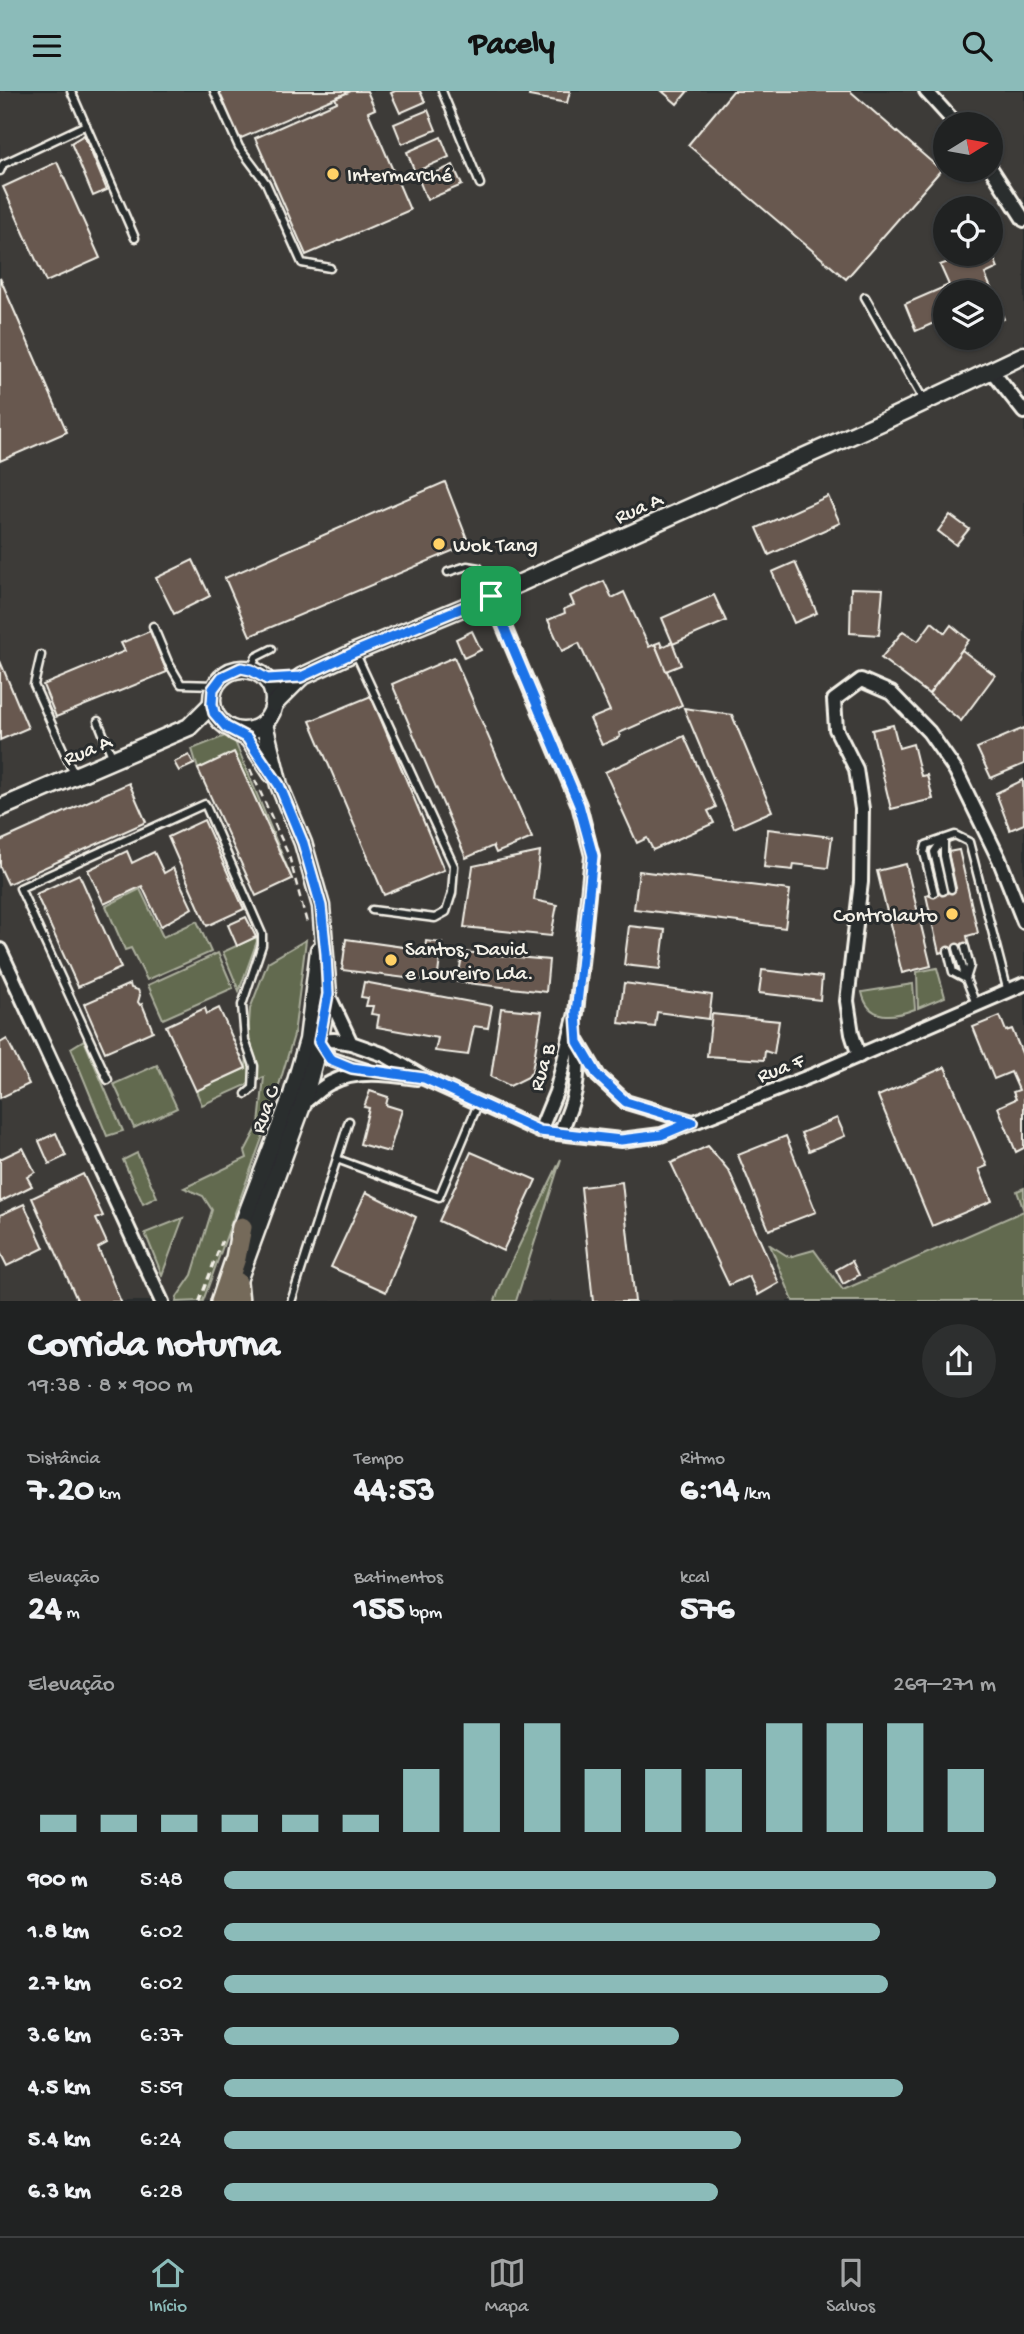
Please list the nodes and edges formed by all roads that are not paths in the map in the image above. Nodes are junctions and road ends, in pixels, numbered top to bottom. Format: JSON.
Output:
{"nodes":[{"id":1,"x":71,"y":91,"type":"edge"},
{"id":2,"x":214,"y":91,"type":"edge"},
{"id":3,"x":442,"y":91,"type":"edge"},
{"id":4,"x":926,"y":91,"type":"edge"},
{"id":5,"x":945,"y":112,"type":"edge"},
{"id":6,"x":86,"y":125,"type":"junction"},
{"id":7,"x":0,"y":171,"type":"edge"},
{"id":8,"x":1000,"y":182,"type":"edge"},
{"id":9,"x":480,"y":184,"type":"dead end"},
{"id":10,"x":1024,"y":220,"type":"edge"},
{"id":11,"x":135,"y":237,"type":"dead end"},
{"id":12,"x":330,"y":268,"type":"dead end"},
{"id":13,"x":865,"y":297,"type":"dead end"},
{"id":14,"x":1024,"y":355,"type":"edge"},
{"id":15,"x":991,"y":370,"type":"junction"},
{"id":16,"x":924,"y":401,"type":"junction"},
{"id":17,"x":1024,"y":412,"type":"edge"},
{"id":18,"x":448,"y":572,"type":"dead end"},
{"id":19,"x":491,"y":595,"type":"junction"},
{"id":20,"x":153,"y":626,"type":"dead end"},
{"id":21,"x":272,"y":649,"type":"dead end"},
{"id":22,"x":355,"y":652,"type":"junction"},
{"id":23,"x":41,"y":655,"type":"dead end"},
{"id":24,"x":251,"y":670,"type":"junction"},
{"id":25,"x":301,"y":677,"type":"junction"},
{"id":26,"x":267,"y":679,"type":"junction"},
{"id":27,"x":215,"y":685,"type":"junction"},
{"id":28,"x":212,"y":704,"type":"junction"},
{"id":29,"x":274,"y":704,"type":"junction"},
{"id":30,"x":98,"y":721,"type":"dead end"},
{"id":31,"x":264,"y":724,"type":"junction"},
{"id":32,"x":189,"y":727,"type":"junction"},
{"id":33,"x":230,"y":729,"type":"junction"},
{"id":34,"x":114,"y":761,"type":"junction"},
{"id":35,"x":75,"y":777,"type":"junction"},
{"id":36,"x":279,"y":785,"type":"junction"},
{"id":37,"x":0,"y":809,"type":"edge"},
{"id":38,"x":944,"y":838,"type":"junction"},
{"id":39,"x":951,"y":889,"type":"dead end"},
{"id":40,"x":943,"y":891,"type":"dead end"},
{"id":41,"x":934,"y":893,"type":"dead end"},
{"id":42,"x":373,"y":910,"type":"dead end"},
{"id":43,"x":1024,"y":922,"type":"edge"},
{"id":44,"x":315,"y":927,"type":"junction"},
{"id":45,"x":961,"y":947,"type":"dead end"},
{"id":46,"x":0,"y":950,"type":"edge"},
{"id":47,"x":948,"y":951,"type":"dead end"},
{"id":48,"x":966,"y":979,"type":"junction"},
{"id":49,"x":1024,"y":985,"type":"edge"},
{"id":50,"x":1008,"y":992,"type":"junction"},
{"id":51,"x":328,"y":994,"type":"junction"},
{"id":52,"x":976,"y":1005,"type":"junction"},
{"id":53,"x":576,"y":1013,"type":"junction"},
{"id":54,"x":314,"y":1041,"type":"junction"},
{"id":55,"x":578,"y":1042,"type":"junction"},
{"id":56,"x":351,"y":1043,"type":"junction"},
{"id":57,"x":859,"y":1056,"type":"junction"},
{"id":58,"x":376,"y":1073,"type":"junction"},
{"id":59,"x":424,"y":1078,"type":"junction"},
{"id":60,"x":108,"y":1080,"type":"dead end"},
{"id":61,"x":246,"y":1094,"type":"dead end"},
{"id":62,"x":479,"y":1102,"type":"junction"},
{"id":63,"x":303,"y":1103,"type":"junction"},
{"id":64,"x":349,"y":1121,"type":"dead end"},
{"id":65,"x":692,"y":1122,"type":"junction"},
{"id":66,"x":540,"y":1131,"type":"junction"},
{"id":67,"x":560,"y":1133,"type":"junction"},
{"id":68,"x":337,"y":1159,"type":"junction"},
{"id":69,"x":242,"y":1227,"type":"junction"},
{"id":70,"x":238,"y":1292,"type":"edge"},
{"id":71,"x":162,"y":1301,"type":"edge"},
{"id":72,"x":214,"y":1301,"type":"edge"},
{"id":73,"x":221,"y":1301,"type":"edge"},
{"id":74,"x":230,"y":1301,"type":"edge"},
{"id":75,"x":291,"y":1301,"type":"edge"}],
"edges":[{"from":1,"to":6,"type":"lane"},
{"from":2,"to":12,"type":"lane"},
{"from":3,"to":9,"type":"lane"},
{"from":4,"to":5,"type":"street"},
{"from":6,"to":7,"type":"lane"},
{"from":6,"to":11,"type":"lane"},
{"from":8,"to":10,"type":"street"},
{"from":13,"to":16,"type":"lane"},
{"from":14,"to":15,"type":"street","name":"Rua A"},
{"from":15,"to":16,"type":"street","name":"Rua A"},
{"from":15,"to":17,"type":"street"},
{"from":16,"to":19,"type":"street","name":"Rua A"},
{"from":18,"to":19,"type":"lane"},
{"from":19,"to":22,"type":"street","name":"Rua A"},
{"from":19,"to":53,"type":"street","name":"Rua B"},
{"from":20,"to":27,"type":"lane"},
{"from":21,"to":24,"type":"lane"},
{"from":22,"to":25,"type":"street","name":"Rua A"},
{"from":22,"to":42,"type":"lane"},
{"from":23,"to":35,"type":"lane"},
{"from":24,"to":26,"type":"street"},
{"from":24,"to":27,"type":"street"},
{"from":25,"to":26,"type":"street"},
{"from":25,"to":29,"type":"street","name":"Rua A"},
{"from":26,"to":29,"type":"street"},
{"from":27,"to":28,"type":"street"},
{"from":28,"to":32,"type":"street","name":"Rua A"},
{"from":28,"to":33,"type":"street"},
{"from":29,"to":31,"type":"street"},
{"from":30,"to":34,"type":"lane"},
{"from":31,"to":33,"type":"street"},
{"from":31,"to":36,"type":"street","name":"Rua C"},
{"from":32,"to":33,"type":"street","name":"Rua A"},
{"from":32,"to":34,"type":"street","name":"Rua A"},
{"from":33,"to":36,"type":"street","name":"Rua C"},
{"from":34,"to":35,"type":"street","name":"Rua A"},
{"from":35,"to":37,"type":"street","name":"Rua A"},
{"from":36,"to":44,"type":"street","name":"Rua C"},
{"from":38,"to":39,"type":"lane"},
{"from":38,"to":40,"type":"lane"},
{"from":38,"to":41,"type":"lane"},
{"from":38,"to":50,"type":"lane"},
{"from":43,"to":57,"type":"street"},
{"from":44,"to":51,"type":"street","name":"Rua C"},
{"from":44,"to":54,"type":"street","name":"Rua C"},
{"from":45,"to":48,"type":"lane"},
{"from":46,"to":71,"type":"street"},
{"from":47,"to":48,"type":"lane"},
{"from":48,"to":52,"type":"lane"},
{"from":49,"to":50,"type":"street","name":"Rua F"},
{"from":50,"to":52,"type":"street","name":"Rua F"},
{"from":51,"to":54,"type":"street","name":"Rua C"},
{"from":51,"to":56,"type":"street"},
{"from":52,"to":57,"type":"street","name":"Rua F"},
{"from":53,"to":55,"type":"street","name":"Rua B"},
{"from":53,"to":66,"type":"street","name":"Rua B"},
{"from":54,"to":56,"type":"street"},
{"from":54,"to":58,"type":"street"},
{"from":54,"to":63,"type":"street","name":"Rua C"},
{"from":54,"to":69,"type":"street","name":"Rua C"},
{"from":55,"to":65,"type":"street","name":"Rua B"},
{"from":55,"to":67,"type":"street","name":"Rua B"},
{"from":56,"to":59,"type":"street"},
{"from":57,"to":65,"type":"street","name":"Rua F"},
{"from":58,"to":59,"type":"street"},
{"from":58,"to":63,"type":"street"},
{"from":59,"to":62,"type":"street","name":"Rua F"},
{"from":60,"to":61,"type":"lane"},
{"from":62,"to":66,"type":"street","name":"Rua F"},
{"from":62,"to":68,"type":"lane"},
{"from":63,"to":70,"type":"street","name":"Rua C"},
{"from":64,"to":68,"type":"lane"},
{"from":65,"to":67,"type":"street","name":"Rua F"},
{"from":66,"to":67,"type":"street","name":"Rua F"},
{"from":68,"to":75,"type":"lane"},
{"from":69,"to":72,"type":"street","name":"Rua C"},
{"from":69,"to":73,"type":"main road"},
{"from":70,"to":74,"type":"street","name":"Rua C"}]}
